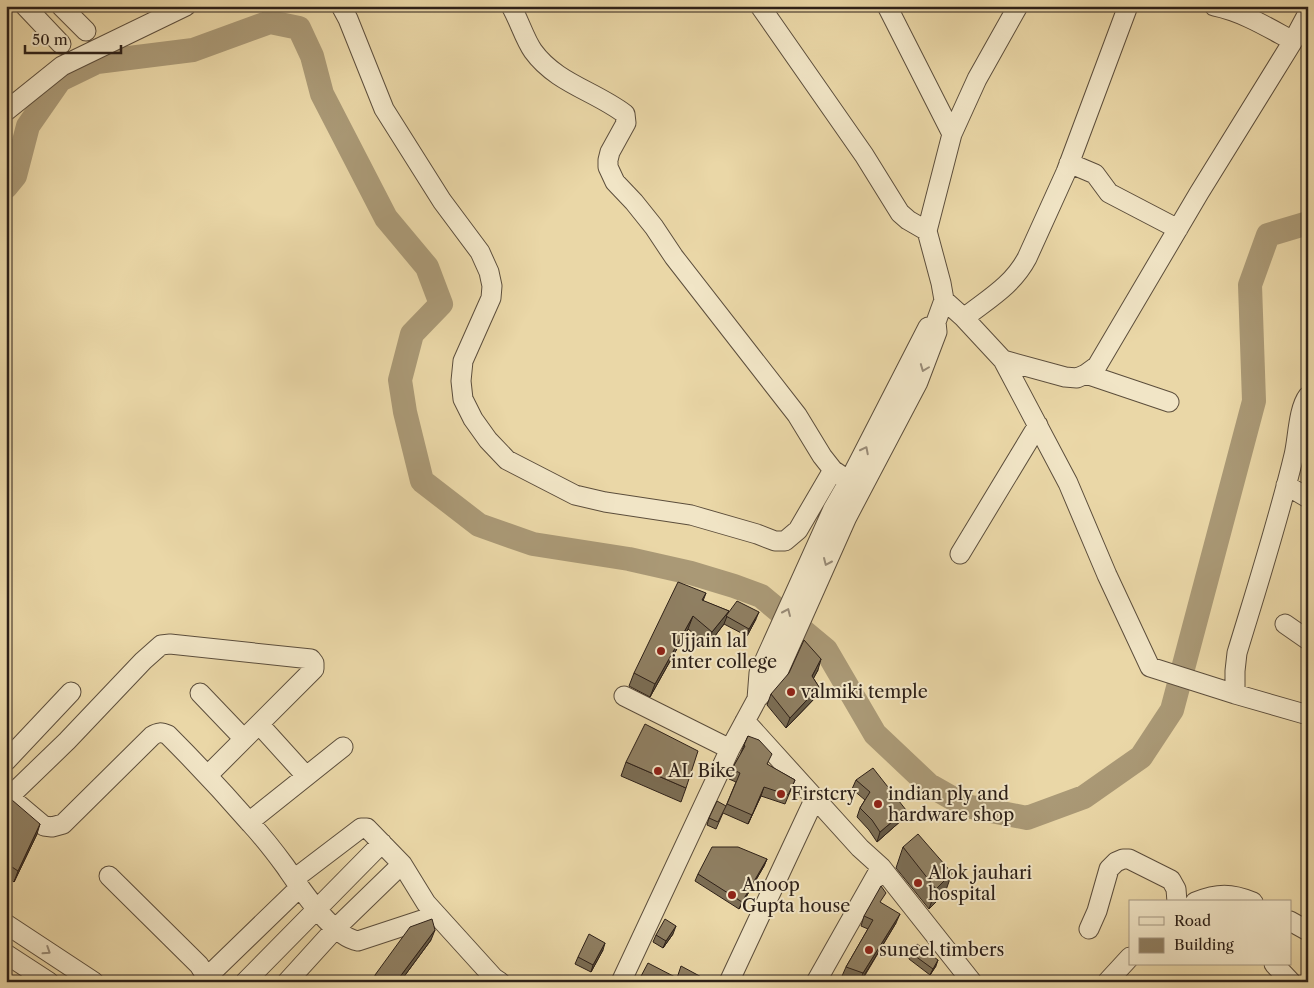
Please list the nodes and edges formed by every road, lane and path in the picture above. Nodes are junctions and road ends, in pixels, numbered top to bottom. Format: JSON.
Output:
{"nodes":[{"id":1,"x":25,"y":6,"type":"edge"},
{"id":2,"x":61,"y":6,"type":"edge"},
{"id":3,"x":186,"y":6,"type":"edge"},
{"id":4,"x":341,"y":6,"type":"edge"},
{"id":5,"x":511,"y":6,"type":"edge"},
{"id":6,"x":760,"y":6,"type":"edge"},
{"id":7,"x":887,"y":6,"type":"edge"},
{"id":8,"x":1018,"y":6,"type":"edge"},
{"id":9,"x":1214,"y":6,"type":"edge"},
{"id":10,"x":1124,"y":8,"type":"edge"},
{"id":11,"x":1308,"y":13,"type":"edge"},
{"id":12,"x":86,"y":31,"type":"dead end"},
{"id":13,"x":1293,"y":40,"type":"junction"},
{"id":14,"x":61,"y":44,"type":"dead end"},
{"id":15,"x":6,"y":111,"type":"edge"},
{"id":16,"x":952,"y":134,"type":"junction"},
{"id":17,"x":1069,"y":163,"type":"junction"},
{"id":18,"x":1178,"y":229,"type":"junction"},
{"id":19,"x":927,"y":231,"type":"junction"},
{"id":20,"x":944,"y":300,"type":"junction"},
{"id":21,"x":964,"y":318,"type":"junction"},
{"id":22,"x":936,"y":322,"type":"junction"},
{"id":23,"x":1003,"y":360,"type":"junction"},
{"id":24,"x":1086,"y":374,"type":"junction"},
{"id":25,"x":1308,"y":396,"type":"edge"},
{"id":26,"x":1169,"y":402,"type":"dead end"},
{"id":27,"x":1038,"y":425,"type":"junction"},
{"id":28,"x":834,"y":470,"type":"junction"},
{"id":29,"x":849,"y":482,"type":"junction"},
{"id":30,"x":1286,"y":485,"type":"junction"},
{"id":31,"x":1308,"y":498,"type":"edge"},
{"id":32,"x":840,"y":513,"type":"junction"},
{"id":33,"x":960,"y":554,"type":"dead end"},
{"id":34,"x":1285,"y":624,"type":"dead end"},
{"id":35,"x":1308,"y":640,"type":"edge"},
{"id":36,"x":71,"y":692,"type":"dead end"},
{"id":37,"x":200,"y":693,"type":"dead end"},
{"id":38,"x":1235,"y":694,"type":"junction"},
{"id":39,"x":624,"y":696,"type":"dead end"},
{"id":40,"x":1308,"y":715,"type":"edge"},
{"id":41,"x":746,"y":721,"type":"junction"},
{"id":42,"x":259,"y":724,"type":"junction"},
{"id":43,"x":244,"y":739,"type":"junction"},
{"id":44,"x":343,"y":747,"type":"dead end"},
{"id":45,"x":730,"y":749,"type":"junction"},
{"id":46,"x":6,"y":760,"type":"edge"},
{"id":47,"x":208,"y":774,"type":"junction"},
{"id":48,"x":306,"y":776,"type":"junction"},
{"id":49,"x":8,"y":795,"type":"edge"},
{"id":50,"x":814,"y":798,"type":"junction"},
{"id":51,"x":249,"y":822,"type":"junction"},
{"id":52,"x":382,"y":843,"type":"junction"},
{"id":53,"x":402,"y":864,"type":"junction"},
{"id":54,"x":880,"y":868,"type":"junction"},
{"id":55,"x":109,"y":876,"type":"dead end"},
{"id":56,"x":296,"y":884,"type":"junction"},
{"id":57,"x":1177,"y":900,"type":"edge"},
{"id":58,"x":1200,"y":900,"type":"edge"},
{"id":59,"x":1248,"y":900,"type":"edge"},
{"id":60,"x":317,"y":908,"type":"junction"},
{"id":61,"x":437,"y":915,"type":"junction"},
{"id":62,"x":1292,"y":922,"type":"edge"},
{"id":63,"x":6,"y":924,"type":"edge"},
{"id":64,"x":336,"y":928,"type":"junction"},
{"id":65,"x":1089,"y":929,"type":"dead end"},
{"id":66,"x":1308,"y":931,"type":"edge"},
{"id":67,"x":6,"y":954,"type":"edge"},
{"id":68,"x":1129,"y":958,"type":"edge"},
{"id":69,"x":1276,"y":966,"type":"edge"},
{"id":70,"x":204,"y":981,"type":"edge"},
{"id":71,"x":49,"y":982,"type":"edge"},
{"id":72,"x":94,"y":982,"type":"edge"},
{"id":73,"x":245,"y":982,"type":"edge"},
{"id":74,"x":287,"y":982,"type":"edge"},
{"id":75,"x":500,"y":982,"type":"edge"},
{"id":76,"x":622,"y":982,"type":"edge"},
{"id":77,"x":729,"y":982,"type":"edge"},
{"id":78,"x":816,"y":982,"type":"edge"},
{"id":79,"x":972,"y":982,"type":"edge"},
{"id":80,"x":1107,"y":982,"type":"edge"},
{"id":81,"x":1291,"y":982,"type":"edge"}],
"edges":[{"from":1,"to":14,"type":"street"},
{"from":2,"to":12,"type":"street"},
{"from":3,"to":15,"type":"street"},
{"from":4,"to":28,"type":"street"},
{"from":5,"to":28,"type":"street"},
{"from":6,"to":19,"type":"street"},
{"from":7,"to":16,"type":"street"},
{"from":8,"to":16,"type":"street"},
{"from":9,"to":13,"type":"street"},
{"from":10,"to":17,"type":"street"},
{"from":11,"to":13,"type":"street"},
{"from":13,"to":18,"type":"street"},
{"from":16,"to":19,"type":"street"},
{"from":17,"to":18,"type":"street"},
{"from":17,"to":21,"type":"street"},
{"from":18,"to":24,"type":"street"},
{"from":19,"to":20,"type":"street"},
{"from":20,"to":21,"type":"street"},
{"from":20,"to":22,"type":"street"},
{"from":21,"to":23,"type":"street"},
{"from":29,"to":22,"type":"street","one_way":true},
{"from":22,"to":32,"type":"street","one_way":true},
{"from":23,"to":24,"type":"street"},
{"from":23,"to":27,"type":"street"},
{"from":24,"to":26,"type":"street"},
{"from":25,"to":30,"type":"street"},
{"from":27,"to":33,"type":"street"},
{"from":27,"to":38,"type":"street"},
{"from":28,"to":29,"type":"street"},
{"from":29,"to":32,"type":"street"},
{"from":30,"to":31,"type":"street"},
{"from":30,"to":38,"type":"street"},
{"from":32,"to":41,"type":"street"},
{"from":34,"to":35,"type":"street"},
{"from":36,"to":46,"type":"street"},
{"from":37,"to":43,"type":"street"},
{"from":38,"to":40,"type":"street"},
{"from":39,"to":45,"type":"street"},
{"from":41,"to":45,"type":"street"},
{"from":41,"to":50,"type":"street"},
{"from":42,"to":43,"type":"street"},
{"from":42,"to":48,"type":"street"},
{"from":42,"to":49,"type":"street"},
{"from":43,"to":47,"type":"street"},
{"from":44,"to":48,"type":"street"},
{"from":45,"to":76,"type":"street"},
{"from":47,"to":49,"type":"street"},
{"from":47,"to":51,"type":"street"},
{"from":48,"to":51,"type":"street"},
{"from":50,"to":54,"type":"street"},
{"from":50,"to":77,"type":"street"},
{"from":51,"to":56,"type":"street"},
{"from":52,"to":53,"type":"street"},
{"from":52,"to":56,"type":"street"},
{"from":52,"to":60,"type":"street"},
{"from":53,"to":61,"type":"street"},
{"from":53,"to":64,"type":"street"},
{"from":54,"to":78,"type":"street"},
{"from":54,"to":79,"type":"street"},
{"from":55,"to":70,"type":"street"},
{"from":56,"to":60,"type":"street"},
{"from":56,"to":70,"type":"street"},
{"from":57,"to":65,"type":"street"},
{"from":58,"to":59,"type":"street"},
{"from":60,"to":64,"type":"street"},
{"from":60,"to":73,"type":"street"},
{"from":61,"to":64,"type":"street"},
{"from":61,"to":75,"type":"street"},
{"from":62,"to":66,"type":"street"},
{"from":63,"to":72,"type":"street","one_way":true},
{"from":64,"to":74,"type":"street"},
{"from":67,"to":71,"type":"street"},
{"from":68,"to":80,"type":"street"},
{"from":69,"to":81,"type":"street"}]}
